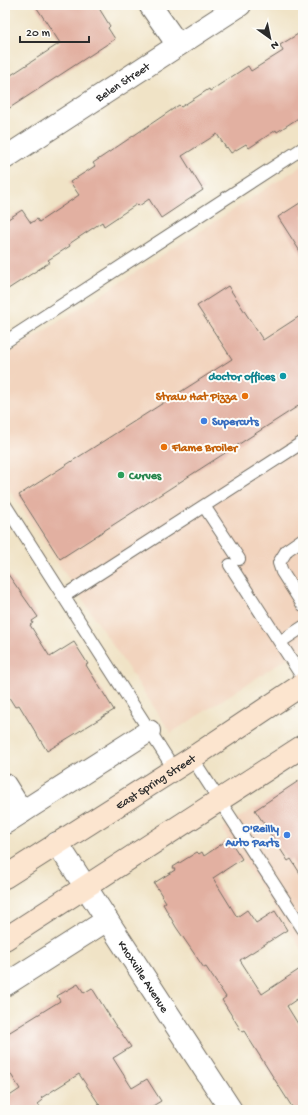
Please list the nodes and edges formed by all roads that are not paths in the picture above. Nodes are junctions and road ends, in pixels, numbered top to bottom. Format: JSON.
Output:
{"nodes":[{"id":1,"x":150,"y":5,"type":"edge"},
{"id":2,"x":240,"y":5,"type":"edge"},
{"id":3,"x":178,"y":45,"type":"junction"},
{"id":4,"x":303,"y":148,"type":"edge"},
{"id":5,"x":5,"y":158,"type":"edge"},
{"id":6,"x":5,"y":342,"type":"edge"},
{"id":7,"x":303,"y":442,"type":"edge"},
{"id":8,"x":5,"y":505,"type":"edge"},
{"id":9,"x":204,"y":506,"type":"junction"},
{"id":10,"x":303,"y":539,"type":"edge"},
{"id":11,"x":64,"y":596,"type":"junction"},
{"id":12,"x":303,"y":605,"type":"edge"},
{"id":13,"x":303,"y":627,"type":"edge"},
{"id":14,"x":280,"y":642,"type":"junction"},
{"id":15,"x":303,"y":678,"type":"edge"},
{"id":16,"x":303,"y":684,"type":"edge"},
{"id":17,"x":149,"y":731,"type":"junction"},
{"id":18,"x":303,"y":746,"type":"edge"},
{"id":19,"x":183,"y":763,"type":"junction"},
{"id":20,"x":5,"y":785,"type":"edge"},
{"id":21,"x":220,"y":800,"type":"junction"},
{"id":22,"x":14,"y":817,"type":"edge"},
{"id":23,"x":57,"y":843,"type":"junction"},
{"id":24,"x":5,"y":877,"type":"edge"},
{"id":25,"x":85,"y":888,"type":"junction"},
{"id":26,"x":107,"y":920,"type":"junction"},
{"id":27,"x":303,"y":929,"type":"edge"},
{"id":28,"x":5,"y":939,"type":"edge"},
{"id":29,"x":5,"y":985,"type":"edge"},
{"id":30,"x":231,"y":1110,"type":"edge"}],
"edges":[{"from":1,"to":3,"type":"street"},
{"from":2,"to":3,"type":"street","name":"Belen Street"},
{"from":3,"to":5,"type":"street","name":"Belen Street"},
{"from":4,"to":6,"type":"lane"},
{"from":7,"to":9,"type":"lane"},
{"from":8,"to":11,"type":"lane"},
{"from":9,"to":11,"type":"lane"},
{"from":9,"to":14,"type":"lane"},
{"from":10,"to":12,"type":"lane"},
{"from":11,"to":17,"type":"lane"},
{"from":13,"to":14,"type":"lane"},
{"from":14,"to":15,"type":"lane"},
{"from":16,"to":19,"type":"main road","name":"East Spring Street"},
{"from":17,"to":19,"type":"lane"},
{"from":17,"to":22,"type":"street"},
{"from":18,"to":21,"type":"main road"},
{"from":19,"to":21,"type":"lane"},
{"from":19,"to":23,"type":"main road","name":"East Spring Street"},
{"from":20,"to":22,"type":"street"},
{"from":21,"to":25,"type":"main road"},
{"from":21,"to":27,"type":"lane"},
{"from":23,"to":24,"type":"main road","name":"East Spring Street"},
{"from":23,"to":25,"type":"street","name":"Knoxville Avenue"},
{"from":25,"to":26,"type":"street","name":"Knoxville Avenue"},
{"from":25,"to":28,"type":"main road"},
{"from":26,"to":29,"type":"street"},
{"from":26,"to":30,"type":"street","name":"Knoxville Avenue"}]}
